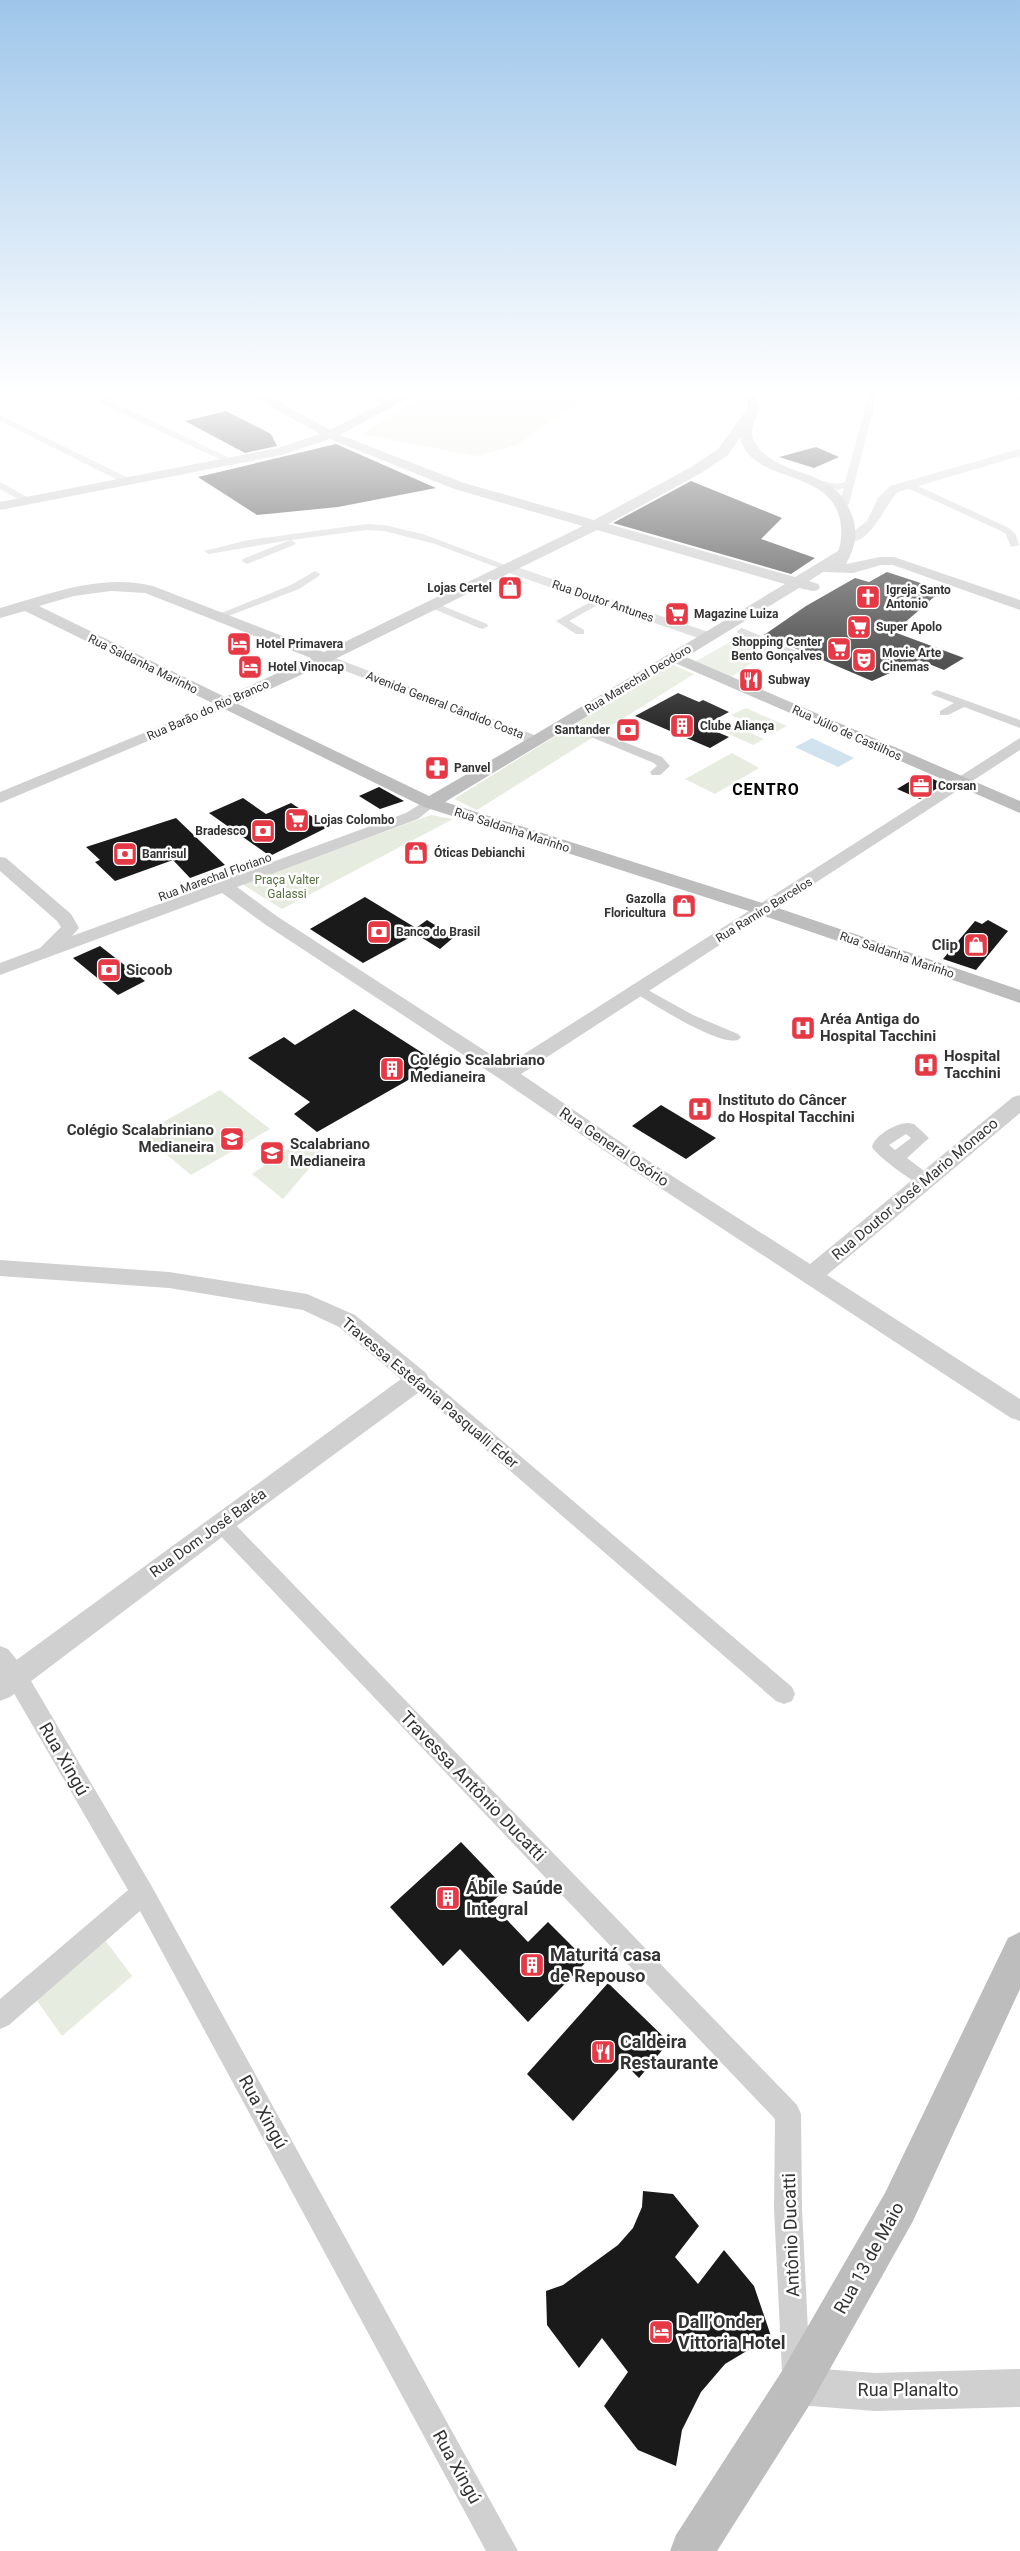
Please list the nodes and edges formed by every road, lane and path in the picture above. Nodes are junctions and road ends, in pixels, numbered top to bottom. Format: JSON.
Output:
{"nodes":[{"id":1,"x":555,"y":514,"type":"edge"},
{"id":2,"x":616,"y":514,"type":"edge"},
{"id":3,"x":846,"y":514,"type":"edge"},
{"id":4,"x":876,"y":514,"type":"edge"},
{"id":5,"x":971,"y":514,"type":"edge"},
{"id":6,"x":594,"y":526,"type":"junction"},
{"id":7,"x":312,"y":535,"type":"junction"},
{"id":8,"x":850,"y":538,"type":"junction"},
{"id":9,"x":1014,"y":545,"type":"dead end"},
{"id":10,"x":209,"y":551,"type":"dead end"},
{"id":11,"x":844,"y":553,"type":"junction"},
{"id":12,"x":247,"y":561,"type":"dead end"},
{"id":13,"x":818,"y":567,"type":"junction"},
{"id":14,"x":508,"y":568,"type":"junction"},
{"id":15,"x":836,"y":569,"type":"junction"},
{"id":16,"x":315,"y":574,"type":"dead end"},
{"id":17,"x":796,"y":582,"type":"junction"},
{"id":18,"x":813,"y":587,"type":"junction"},
{"id":19,"x":599,"y":600,"type":"junction"},
{"id":20,"x":433,"y":605,"type":"junction"},
{"id":21,"x":1020,"y":605,"type":"edge"},
{"id":22,"x":27,"y":606,"type":"junction"},
{"id":23,"x":0,"y":613,"type":"edge"},
{"id":24,"x":219,"y":616,"type":"junction"},
{"id":25,"x":483,"y":626,"type":"dead end"},
{"id":26,"x":742,"y":630,"type":"junction"},
{"id":27,"x":580,"y":632,"type":"dead end"},
{"id":28,"x":709,"y":637,"type":"junction"},
{"id":29,"x":800,"y":656,"type":"dead end"},
{"id":30,"x":325,"y":658,"type":"junction"},
{"id":31,"x":681,"y":660,"type":"junction"},
{"id":32,"x":937,"y":693,"type":"dead end"},
{"id":33,"x":963,"y":703,"type":"junction"},
{"id":34,"x":224,"y":704,"type":"junction"},
{"id":35,"x":944,"y":713,"type":"dead end"},
{"id":36,"x":566,"y":723,"type":"junction"},
{"id":37,"x":1020,"y":724,"type":"edge"},
{"id":38,"x":537,"y":741,"type":"junction"},
{"id":39,"x":1020,"y":743,"type":"edge"},
{"id":40,"x":656,"y":772,"type":"dead end"},
{"id":41,"x":961,"y":783,"type":"junction"},
{"id":42,"x":0,"y":798,"type":"edge"},
{"id":43,"x":424,"y":808,"type":"junction"},
{"id":44,"x":1020,"y":808,"type":"edge"},
{"id":45,"x":0,"y":862,"type":"edge"},
{"id":46,"x":218,"y":882,"type":"junction"},
{"id":47,"x":765,"y":910,"type":"junction"},
{"id":48,"x":70,"y":928,"type":"junction"},
{"id":49,"x":42,"y":953,"type":"junction"},
{"id":50,"x":0,"y":954,"type":"edge"},
{"id":51,"x":0,"y":968,"type":"edge"},
{"id":52,"x":637,"y":988,"type":"junction"},
{"id":53,"x":1020,"y":997,"type":"edge"},
{"id":54,"x":734,"y":1037,"type":"dead end"},
{"id":55,"x":506,"y":1074,"type":"junction"},
{"id":56,"x":1020,"y":1102,"type":"edge"},
{"id":57,"x":894,"y":1160,"type":"dead end"},
{"id":58,"x":926,"y":1181,"type":"junction"},
{"id":59,"x":0,"y":1268,"type":"edge"},
{"id":60,"x":810,"y":1276,"type":"junction"},
{"id":61,"x":418,"y":1380,"type":"junction"},
{"id":62,"x":1020,"y":1411,"type":"edge"},
{"id":63,"x":220,"y":1522,"type":"junction"},
{"id":64,"x":5,"y":1673,"type":"edge"},
{"id":65,"x":784,"y":1694,"type":"dead end"},
{"id":66,"x":143,"y":1893,"type":"junction"},
{"id":67,"x":1020,"y":1950,"type":"edge"},
{"id":68,"x":0,"y":2016,"type":"edge"},
{"id":69,"x":788,"y":2114,"type":"joint"},
{"id":70,"x":797,"y":2386,"type":"junction"},
{"id":71,"x":1020,"y":2388,"type":"edge"},
{"id":72,"x":503,"y":2551,"type":"edge"},
{"id":73,"x":692,"y":2551,"type":"edge"}],
"edges":[{"from":1,"to":6,"type":"main road"},
{"from":2,"to":6,"type":"main road","name":"Rua Barão do Rio Branco"},
{"from":3,"to":8,"type":"main road"},
{"from":4,"to":8,"type":"street"},
{"from":5,"to":9,"type":"street"},
{"from":6,"to":14,"type":"main road","name":"Rua Barão do Rio Branco"},
{"from":6,"to":17,"type":"main road"},
{"from":7,"to":10,"type":"street","name":"Rua Doutor Antunes"},
{"from":7,"to":12,"type":"street"},
{"from":7,"to":14,"type":"street","name":"Rua Doutor Antunes"},
{"from":8,"to":11,"type":"main road","name":"Rua Marechal Deodoro"},
{"from":11,"to":13,"type":"main road","name":"Rua Marechal Deodoro"},
{"from":11,"to":15,"type":"main road","name":"Rua Marechal Deodoro"},
{"from":13,"to":15,"type":"main road"},
{"from":13,"to":17,"type":"main road","name":"Rua Marechal Deodoro"},
{"from":14,"to":19,"type":"street","name":"Rua Doutor Antunes"},
{"from":14,"to":20,"type":"main road","name":"Rua Barão do Rio Branco"},
{"from":15,"to":18,"type":"main road","name":"Rua Marechal Deodoro"},
{"from":15,"to":21,"type":"main road"},
{"from":16,"to":24,"type":"street"},
{"from":17,"to":18,"type":"main road"},
{"from":17,"to":28,"type":"main road","name":"Rua Marechal Deodoro"},
{"from":18,"to":26,"type":"main road","name":"Rua Marechal Deodoro"},
{"from":19,"to":27,"type":"street"},
{"from":19,"to":28,"type":"street","name":"Rua Doutor Antunes"},
{"from":20,"to":25,"type":"street"},
{"from":20,"to":30,"type":"main road","name":"Rua Barão do Rio Branco"},
{"from":22,"to":23,"type":"main road","name":"Avenida General Cândido Costa"},
{"from":22,"to":24,"type":"main road","name":"Avenida General Cândido Costa"},
{"from":22,"to":34,"type":"main road","name":"Rua Saldanha Marinho"},
{"from":24,"to":30,"type":"main road","name":"Avenida General Cândido Costa"},
{"from":26,"to":29,"type":"street"},
{"from":26,"to":31,"type":"main road","name":"Rua Marechal Deodoro"},
{"from":28,"to":31,"type":"main road","name":"Rua Marechal Deodoro"},
{"from":30,"to":34,"type":"main road","name":"Rua Barão do Rio Branco"},
{"from":30,"to":38,"type":"street","name":"Avenida General Cândido Costa"},
{"from":31,"to":36,"type":"main road","name":"Rua Marechal Deodoro"},
{"from":31,"to":41,"type":"main road","name":"Rua Júlio de Castilhos"},
{"from":32,"to":33,"type":"street"},
{"from":33,"to":35,"type":"street"},
{"from":33,"to":37,"type":"street"},
{"from":34,"to":42,"type":"street","name":"Rua Barão do Rio Branco"},
{"from":34,"to":43,"type":"main road","name":"Rua Saldanha Marinho"},
{"from":36,"to":38,"type":"main road","name":"Rua Marechal Deodoro"},
{"from":36,"to":40,"type":"street"},
{"from":38,"to":43,"type":"main road","name":"Rua Marechal Deodoro"},
{"from":39,"to":41,"type":"street","name":"Rua Ramiro Barcelos"},
{"from":41,"to":44,"type":"main road","name":"Rua Júlio de Castilhos"},
{"from":41,"to":47,"type":"street","name":"Rua Ramiro Barcelos"},
{"from":43,"to":46,"type":"street","name":"Rua Marechal Floriano"},
{"from":43,"to":47,"type":"main road","name":"Rua Saldanha Marinho"},
{"from":45,"to":48,"type":"street"},
{"from":46,"to":48,"type":"street","name":"Rua Marechal Floriano"},
{"from":46,"to":49,"type":"street","name":"Rua Marechal Floriano"},
{"from":46,"to":55,"type":"street","name":"Rua General Osório"},
{"from":47,"to":52,"type":"street","name":"Rua Ramiro Barcelos"},
{"from":47,"to":53,"type":"main road","name":"Rua Saldanha Marinho"},
{"from":48,"to":49,"type":"street"},
{"from":48,"to":50,"type":"street","name":"Rua Marechal Floriano"},
{"from":49,"to":51,"type":"street","name":"Rua Marechal Floriano"},
{"from":52,"to":54,"type":"street"},
{"from":52,"to":55,"type":"street","name":"Rua Ramiro Barcelos"},
{"from":55,"to":60,"type":"street","name":"Rua General Osório"},
{"from":56,"to":58,"type":"street","name":"Rua Doutor José Mario Monaco"},
{"from":57,"to":58,"type":"street"},
{"from":58,"to":60,"type":"street","name":"Rua Doutor José Mario Monaco"},
{"from":59,"to":61,"type":"street","name":"Travessa Estefania Pasqualli Eder"},
{"from":60,"to":62,"type":"street","name":"Rua General Osório"},
{"from":61,"to":63,"type":"street","name":"Rua Dom José Baréa"},
{"from":61,"to":65,"type":"street","name":"Travessa Estefania Pasqualli Eder"},
{"from":63,"to":64,"type":"street","name":"Rua Dom José Baréa"},
{"from":63,"to":69,"type":"street","name":"Travessa Antônio Ducatti"},
{"from":64,"to":66,"type":"street","name":"Rua Xingú"},
{"from":66,"to":68,"type":"street"},
{"from":66,"to":72,"type":"street","name":"Rua Xingú"},
{"from":67,"to":70,"type":"main road","name":"Rua 13 de Maio"},
{"from":69,"to":70,"type":"street","name":"Antônio Ducatti"},
{"from":70,"to":71,"type":"street","name":"Rua Planalto"},
{"from":70,"to":73,"type":"main road","name":"Rua 13 de Maio"}]}
